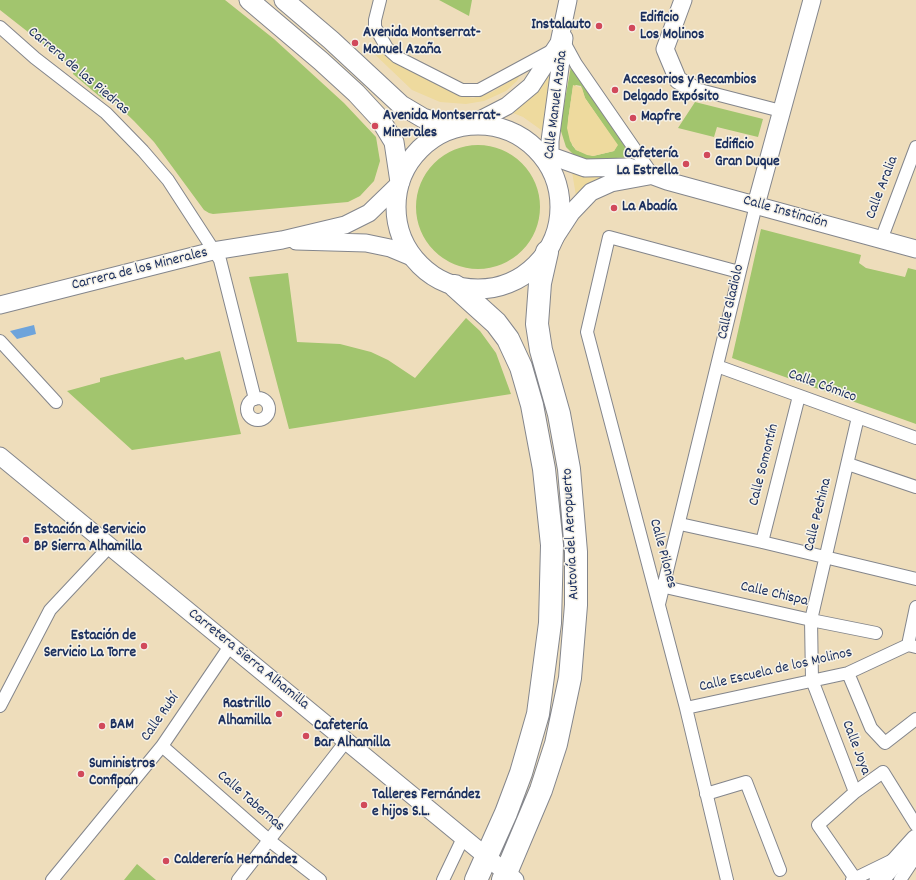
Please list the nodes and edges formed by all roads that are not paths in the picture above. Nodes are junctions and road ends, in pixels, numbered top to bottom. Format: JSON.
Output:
{"nodes":[{"id":1,"x":249,"y":0,"type":"edge"},
{"id":2,"x":284,"y":0,"type":"edge"},
{"id":3,"x":380,"y":0,"type":"edge"},
{"id":4,"x":568,"y":0,"type":"edge"},
{"id":5,"x":683,"y":0,"type":"edge"},
{"id":6,"x":812,"y":0,"type":"edge"},
{"id":7,"x":0,"y":27,"type":"edge"},
{"id":8,"x":560,"y":45,"type":"junction"},
{"id":9,"x":692,"y":88,"type":"joint"},
{"id":10,"x":781,"y":111,"type":"junction"},
{"id":11,"x":472,"y":124,"type":"junction"},
{"id":12,"x":454,"y":128,"type":"junction"},
{"id":13,"x":916,"y":147,"type":"edge"},
{"id":14,"x":547,"y":158,"type":"junction"},
{"id":15,"x":651,"y":176,"type":"junction"},
{"id":16,"x":399,"y":183,"type":"junction"},
{"id":17,"x":756,"y":205,"type":"junction"},
{"id":18,"x":282,"y":240,"type":"junction"},
{"id":19,"x":881,"y":240,"type":"junction"},
{"id":20,"x":550,"y":245,"type":"junction"},
{"id":21,"x":916,"y":249,"type":"edge"},
{"id":22,"x":213,"y":251,"type":"junction"},
{"id":23,"x":414,"y":258,"type":"junction"},
{"id":24,"x":739,"y":272,"type":"junction"},
{"id":25,"x":455,"y":286,"type":"junction"},
{"id":26,"x":0,"y":305,"type":"edge"},
{"id":27,"x":0,"y":341,"type":"edge"},
{"id":28,"x":717,"y":366,"type":"junction"},
{"id":29,"x":799,"y":396,"type":"junction"},
{"id":30,"x":255,"y":399,"type":"dead end"},
{"id":31,"x":56,"y":402,"type":"dead end"},
{"id":32,"x":858,"y":417,"type":"junction"},
{"id":33,"x":916,"y":438,"type":"edge"},
{"id":34,"x":0,"y":456,"type":"edge"},
{"id":35,"x":848,"y":464,"type":"junction"},
{"id":36,"x":916,"y":487,"type":"edge"},
{"id":37,"x":680,"y":524,"type":"junction"},
{"id":38,"x":762,"y":542,"type":"junction"},
{"id":39,"x":110,"y":546,"type":"junction"},
{"id":40,"x":825,"y":557,"type":"junction"},
{"id":41,"x":916,"y":579,"type":"edge"},
{"id":42,"x":664,"y":587,"type":"junction"},
{"id":43,"x":659,"y":605,"type":"junction"},
{"id":44,"x":916,"y":607,"type":"edge"},
{"id":45,"x":811,"y":620,"type":"junction"},
{"id":46,"x":876,"y":633,"type":"dead end"},
{"id":47,"x":230,"y":646,"type":"junction"},
{"id":48,"x":912,"y":646,"type":"edge"},
{"id":49,"x":848,"y":673,"type":"junction"},
{"id":50,"x":812,"y":680,"type":"junction"},
{"id":51,"x":0,"y":706,"type":"edge"},
{"id":52,"x":686,"y":708,"type":"junction"},
{"id":53,"x":916,"y":719,"type":"edge"},
{"id":54,"x":347,"y":740,"type":"junction"},
{"id":55,"x":162,"y":746,"type":"junction"},
{"id":56,"x":855,"y":792,"type":"junction"},
{"id":57,"x":706,"y":794,"type":"junction"},
{"id":58,"x":916,"y":825,"type":"edge"},
{"id":59,"x":462,"y":838,"type":"junction"},
{"id":60,"x":916,"y":839,"type":"edge"},
{"id":61,"x":270,"y":841,"type":"junction"},
{"id":62,"x":486,"y":857,"type":"junction"},
{"id":63,"x":909,"y":864,"type":"edge"},
{"id":64,"x":780,"y":870,"type":"dead end"},
{"id":65,"x":508,"y":878,"type":"edge"},
{"id":66,"x":853,"y":879,"type":"edge"},
{"id":67,"x":52,"y":880,"type":"edge"},
{"id":68,"x":238,"y":880,"type":"edge"},
{"id":69,"x":320,"y":880,"type":"edge"},
{"id":70,"x":443,"y":880,"type":"edge"},
{"id":71,"x":476,"y":880,"type":"edge"},
{"id":72,"x":727,"y":880,"type":"edge"},
{"id":73,"x":879,"y":880,"type":"edge"},
{"id":74,"x":900,"y":880,"type":"edge"}],
"edges":[{"from":1,"to":16,"type":"main road"},
{"from":2,"to":12,"type":"main road"},
{"from":3,"to":8,"type":"street"},
{"from":4,"to":8,"type":"main road","name":"Calle Manuel Azaña"},
{"from":5,"to":9,"type":"main road"},
{"from":6,"to":10,"type":"main road","name":"Calle Gladiolo"},
{"from":7,"to":22,"type":"street","name":"Carrera de las Piedras"},
{"from":8,"to":11,"type":"main road","name":"Calle Manuel Azaña"},
{"from":8,"to":14,"type":"main road","name":"Calle Manuel Azaña"},
{"from":8,"to":15,"type":"street","name":"Calle Manuel Azaña"},
{"from":9,"to":10,"type":"street"},
{"from":10,"to":17,"type":"main road","name":"Calle Gladiolo"},
{"from":11,"to":12,"type":"main road"},
{"from":11,"to":14,"type":"main road"},
{"from":12,"to":16,"type":"main road"},
{"from":13,"to":19,"type":"street","name":"Calle Aralia"},
{"from":14,"to":15,"type":"main road","name":"Calle Instinción"},
{"from":14,"to":20,"type":"main road"},
{"from":15,"to":17,"type":"main road","name":"Calle Instinción"},
{"from":15,"to":20,"type":"main road","name":"Calle Instinción"},
{"from":16,"to":18,"type":"main road","name":"Carrera de los Minerales"},
{"from":16,"to":23,"type":"main road"},
{"from":17,"to":19,"type":"main road","name":"Calle Instinción"},
{"from":17,"to":24,"type":"street","name":"Calle Gladiolo"},
{"from":18,"to":22,"type":"main road","name":"Carrera de los Minerales"},
{"from":18,"to":23,"type":"main road","name":"Carrera de los Minerales"},
{"from":19,"to":21,"type":"main road","name":"Calle Instinción"},
{"from":20,"to":25,"type":"main road"},
{"from":20,"to":65,"type":"highway","name":"Autovía del Aeropuerto"},
{"from":22,"to":26,"type":"main road","name":"Carrera de los Minerales"},
{"from":22,"to":30,"type":"street","name":"Carrera de las Piedras"},
{"from":23,"to":25,"type":"main road"},
{"from":24,"to":28,"type":"street","name":"Calle Gladiolo"},
{"from":24,"to":43,"type":"street","name":"Calle Pilones"},
{"from":25,"to":62,"type":"highway","name":"Autovía del Aeropuerto"},
{"from":27,"to":31,"type":"street"},
{"from":28,"to":29,"type":"street","name":"Calle Cómico"},
{"from":28,"to":37,"type":"street","name":"Calle Gladiolo"},
{"from":29,"to":32,"type":"street","name":"Calle Cómico"},
{"from":29,"to":38,"type":"street","name":"Calle Somontín"},
{"from":32,"to":33,"type":"street","name":"Calle Cómico"},
{"from":32,"to":35,"type":"street","name":"Calle Pechina"},
{"from":34,"to":39,"type":"main road","name":"Carretera Sierra Alhamilla"},
{"from":35,"to":36,"type":"street"},
{"from":35,"to":40,"type":"street","name":"Calle Pechina"},
{"from":37,"to":38,"type":"street"},
{"from":37,"to":42,"type":"street","name":"Calle Gladiolo"},
{"from":38,"to":40,"type":"street"},
{"from":39,"to":47,"type":"main road","name":"Carretera Sierra Alhamilla"},
{"from":39,"to":51,"type":"street"},
{"from":40,"to":41,"type":"street"},
{"from":40,"to":45,"type":"street","name":"Calle Pechina"},
{"from":42,"to":43,"type":"street","name":"Calle Gladiolo"},
{"from":42,"to":45,"type":"street","name":"Calle Chispa"},
{"from":43,"to":52,"type":"street","name":"Calle Pilones"},
{"from":44,"to":48,"type":"street"},
{"from":45,"to":46,"type":"street","name":"Calle Chispa"},
{"from":45,"to":50,"type":"street","name":"Calle Joya"},
{"from":47,"to":54,"type":"main road","name":"Carretera Sierra Alhamilla"},
{"from":47,"to":55,"type":"street","name":"Calle Rubí"},
{"from":48,"to":49,"type":"street","name":"Calle Escuela de los Molinos"},
{"from":49,"to":50,"type":"street","name":"Calle Escuela de los Molinos"},
{"from":49,"to":53,"type":"street"},
{"from":50,"to":52,"type":"street","name":"Calle Escuela de los Molinos"},
{"from":50,"to":56,"type":"street","name":"Calle Joya"},
{"from":52,"to":57,"type":"street","name":"Calle Pilones"},
{"from":54,"to":59,"type":"main road","name":"Carretera Sierra Alhamilla"},
{"from":54,"to":61,"type":"street"},
{"from":55,"to":61,"type":"street","name":"Calle Tabernas"},
{"from":55,"to":67,"type":"street","name":"Calle Rubí"},
{"from":56,"to":58,"type":"street","name":"Calle Joya"},
{"from":56,"to":66,"type":"street"},
{"from":57,"to":64,"type":"street"},
{"from":57,"to":72,"type":"street","name":"Calle Pilones"},
{"from":59,"to":62,"type":"main road","name":"Carretera Sierra Alhamilla"},
{"from":59,"to":70,"type":"street"},
{"from":60,"to":63,"type":"main road"},
{"from":61,"to":68,"type":"street"},
{"from":61,"to":69,"type":"street","name":"Calle Tabernas"},
{"from":62,"to":65,"type":"main road","name":"Carretera Sierra Alhamilla"},
{"from":62,"to":71,"type":"highway","name":"Autovía del Aeropuerto"},
{"from":63,"to":66,"type":"street"},
{"from":63,"to":73,"type":"main road"},
{"from":63,"to":74,"type":"street"}]}
